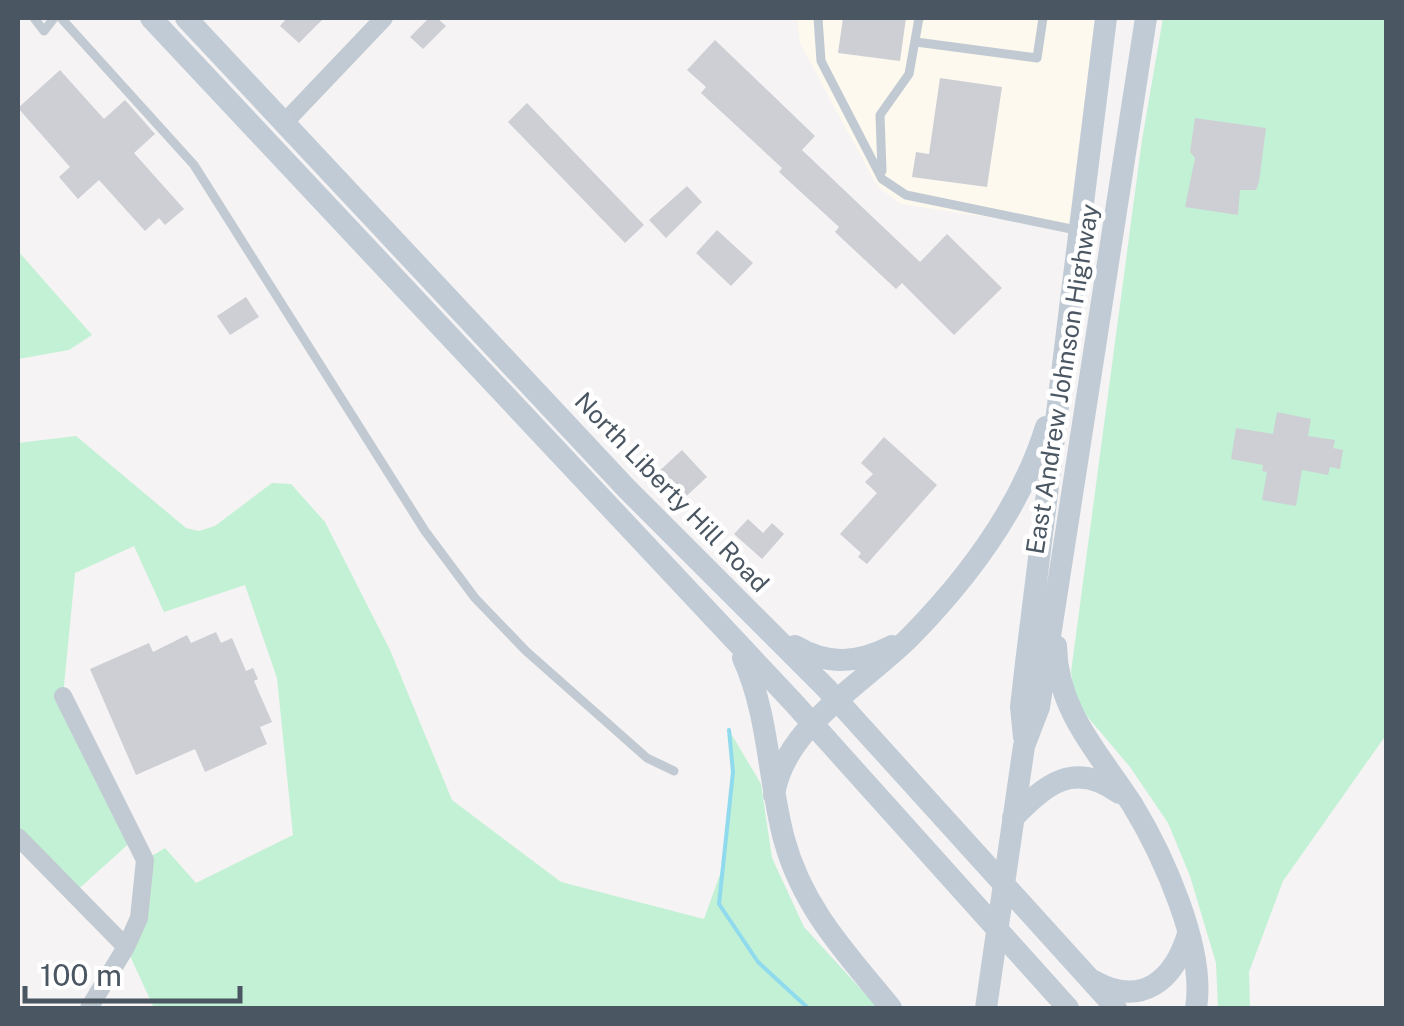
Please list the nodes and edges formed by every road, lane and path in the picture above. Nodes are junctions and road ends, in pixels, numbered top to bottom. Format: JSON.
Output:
{"nodes":[{"id":1,"x":34,"y":18,"type":"edge"},
{"id":2,"x":57,"y":18,"type":"edge"},
{"id":3,"x":151,"y":18,"type":"edge"},
{"id":4,"x":186,"y":18,"type":"edge"},
{"id":5,"x":384,"y":18,"type":"edge"},
{"id":6,"x":818,"y":18,"type":"edge"},
{"id":7,"x":919,"y":18,"type":"edge"},
{"id":8,"x":1043,"y":18,"type":"edge"},
{"id":9,"x":1106,"y":18,"type":"edge"},
{"id":10,"x":1146,"y":18,"type":"edge"},
{"id":11,"x":916,"y":42,"type":"junction"},
{"id":12,"x":284,"y":123,"type":"junction"},
{"id":13,"x":266,"y":142,"type":"junction"},
{"id":14,"x":882,"y":179,"type":"junction"},
{"id":15,"x":1079,"y":230,"type":"junction"},
{"id":16,"x":1111,"y":234,"type":"junction"},
{"id":17,"x":1060,"y":380,"type":"junction"},
{"id":18,"x":1055,"y":603,"type":"junction"},
{"id":19,"x":765,"y":627,"type":"junction"},
{"id":20,"x":909,"y":638,"type":"junction"},
{"id":21,"x":735,"y":642,"type":"junction"},
{"id":22,"x":63,"y":696,"type":"dead end"},
{"id":23,"x":839,"y":701,"type":"junction"},
{"id":24,"x":813,"y":724,"type":"junction"},
{"id":25,"x":1024,"y":746,"type":"junction"},
{"id":26,"x":674,"y":771,"type":"dead end"},
{"id":27,"x":774,"y":795,"type":"junction"},
{"id":28,"x":1130,"y":801,"type":"junction"},
{"id":29,"x":1012,"y":826,"type":"junction"},
{"id":30,"x":18,"y":837,"type":"edge"},
{"id":31,"x":1188,"y":934,"type":"junction"},
{"id":32,"x":126,"y":947,"type":"junction"},
{"id":33,"x":1089,"y":978,"type":"junction"},
{"id":34,"x":1199,"y":1002,"type":"edge"},
{"id":35,"x":90,"y":1008,"type":"edge"},
{"id":36,"x":891,"y":1008,"type":"edge"},
{"id":37,"x":986,"y":1008,"type":"edge"},
{"id":38,"x":1068,"y":1008,"type":"edge"},
{"id":39,"x":1116,"y":1008,"type":"edge"}],
"edges":[{"from":1,"to":2,"type":"lane"},
{"from":2,"to":26,"type":"lane"},
{"from":3,"to":13,"type":"main road"},
{"from":4,"to":12,"type":"main road","name":"North Liberty Hill Road"},
{"from":5,"to":12,"type":"street"},
{"from":6,"to":14,"type":"lane"},
{"from":7,"to":11,"type":"lane"},
{"from":8,"to":11,"type":"lane"},
{"from":9,"to":15,"type":"main road","name":"East Andrew Johnson Highway"},
{"from":10,"to":16,"type":"main road","name":"East Andrew Johnson Highway"},
{"from":11,"to":14,"type":"lane"},
{"from":12,"to":13,"type":"main road"},
{"from":12,"to":19,"type":"main road","name":"North Liberty Hill Road"},
{"from":13,"to":21,"type":"main road"},
{"from":14,"to":15,"type":"lane"},
{"from":15,"to":16,"type":"main road"},
{"from":15,"to":17,"type":"main road","name":"East Andrew Johnson Highway"},
{"from":16,"to":18,"type":"main road","name":"East Andrew Johnson Highway"},
{"from":17,"to":20,"type":"main road"},
{"from":17,"to":25,"type":"main road","name":"East Andrew Johnson Highway"},
{"from":18,"to":25,"type":"main road","name":"East Andrew Johnson Highway"},
{"from":18,"to":28,"type":"main road"},
{"from":19,"to":20,"type":"main road"},
{"from":19,"to":23,"type":"main road","name":"North Liberty Hill Road"},
{"from":20,"to":23,"type":"main road"},
{"from":21,"to":24,"type":"main road"},
{"from":21,"to":27,"type":"main road"},
{"from":22,"to":32,"type":"street"},
{"from":23,"to":24,"type":"main road"},
{"from":23,"to":33,"type":"main road","name":"North Liberty Hill Road"},
{"from":24,"to":27,"type":"main road"},
{"from":24,"to":38,"type":"main road"},
{"from":25,"to":29,"type":"main road","name":"East Andrew Johnson Highway"},
{"from":27,"to":36,"type":"main road"},
{"from":28,"to":29,"type":"main road"},
{"from":28,"to":31,"type":"main road"},
{"from":29,"to":37,"type":"main road","name":"East Andrew Johnson Highway"},
{"from":30,"to":32,"type":"street"},
{"from":31,"to":33,"type":"main road"},
{"from":31,"to":34,"type":"main road"},
{"from":32,"to":35,"type":"street"},
{"from":33,"to":39,"type":"main road","name":"North Liberty Hill Road"}]}
